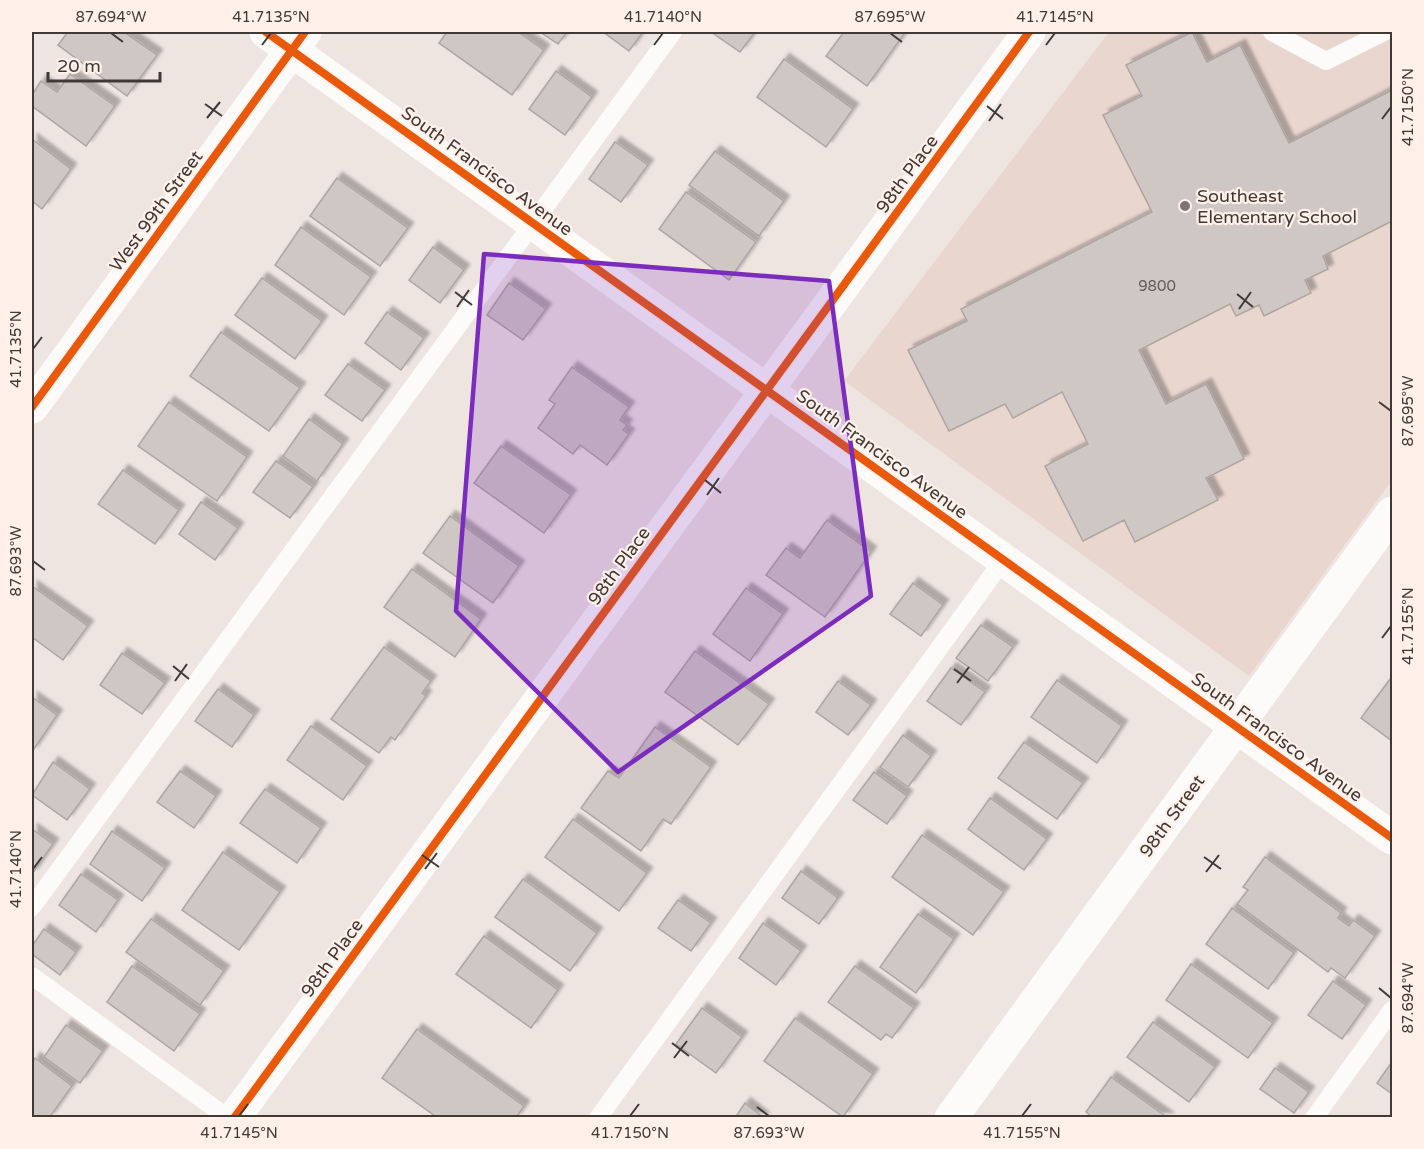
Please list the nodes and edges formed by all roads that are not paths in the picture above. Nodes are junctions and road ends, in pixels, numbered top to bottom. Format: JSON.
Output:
{"nodes":[{"id":1,"x":673,"y":32,"type":"edge"},
{"id":2,"x":1029,"y":32,"type":"edge"},
{"id":3,"x":1272,"y":32,"type":"edge"},
{"id":4,"x":1384,"y":32,"type":"edge"},
{"id":5,"x":288,"y":38,"type":"edge"},
{"id":6,"x":533,"y":222,"type":"junction"},
{"id":7,"x":767,"y":390,"type":"junction"},
{"id":8,"x":32,"y":408,"type":"edge"},
{"id":9,"x":1392,"y":513,"type":"edge"},
{"id":10,"x":1004,"y":560,"type":"junction"},
{"id":11,"x":1237,"y":726,"type":"junction"},
{"id":12,"x":1392,"y":838,"type":"edge"},
{"id":13,"x":32,"y":907,"type":"edge"},
{"id":14,"x":32,"y":976,"type":"edge"},
{"id":15,"x":1392,"y":1010,"type":"edge"},
{"id":16,"x":228,"y":1118,"type":"edge"},
{"id":17,"x":234,"y":1118,"type":"edge"},
{"id":18,"x":598,"y":1118,"type":"edge"},
{"id":19,"x":951,"y":1118,"type":"edge"},
{"id":20,"x":1314,"y":1118,"type":"edge"}],
"edges":[{"from":1,"to":6,"type":"lane"},
{"from":2,"to":7,"type":"street","name":"98th Place"},
{"from":3,"to":4,"type":"lane"},
{"from":5,"to":6,"type":"street","name":"South Francisco Avenue"},
{"from":5,"to":8,"type":"street","name":"West 99th Street"},
{"from":6,"to":7,"type":"street","name":"South Francisco Avenue"},
{"from":6,"to":13,"type":"lane"},
{"from":7,"to":10,"type":"street","name":"South Francisco Avenue"},
{"from":7,"to":17,"type":"street","name":"98th Place"},
{"from":9,"to":11,"type":"street","name":"98th Street"},
{"from":10,"to":11,"type":"street","name":"South Francisco Avenue"},
{"from":10,"to":18,"type":"lane"},
{"from":11,"to":12,"type":"street","name":"South Francisco Avenue"},
{"from":11,"to":19,"type":"street","name":"98th Street"},
{"from":14,"to":16,"type":"lane"},
{"from":15,"to":20,"type":"lane"}]}
